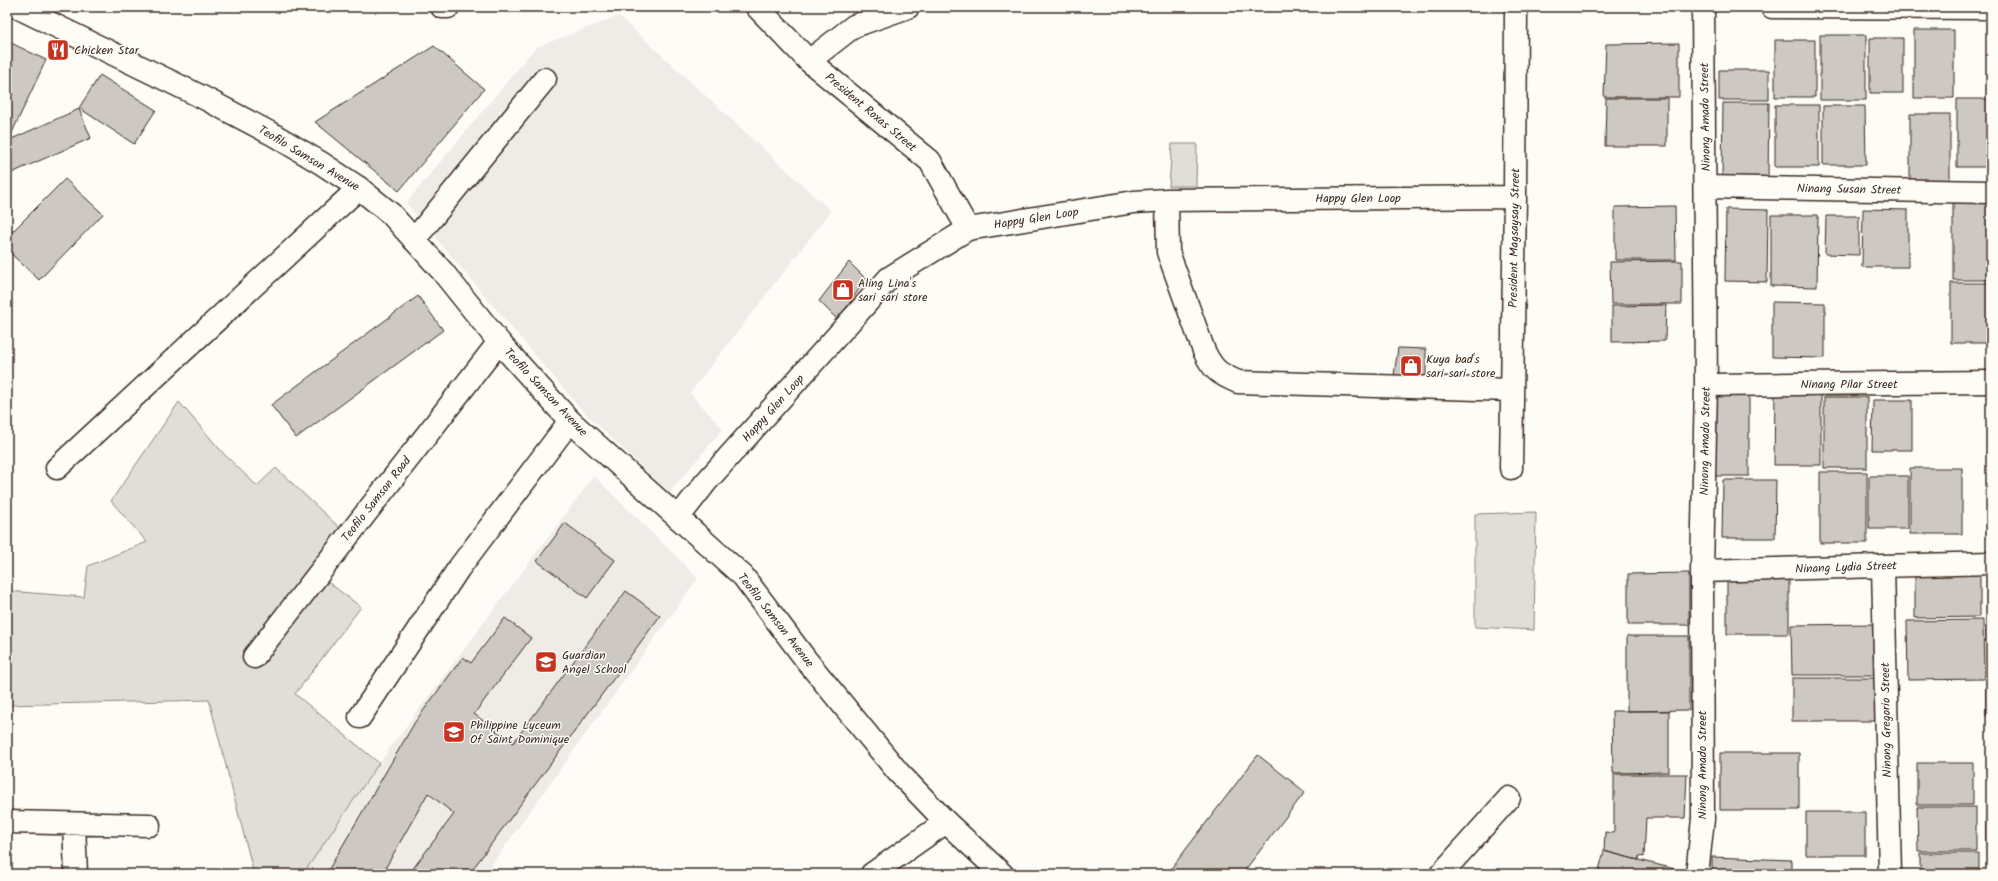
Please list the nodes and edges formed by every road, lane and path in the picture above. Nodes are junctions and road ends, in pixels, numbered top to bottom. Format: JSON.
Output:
{"nodes":[{"id":1,"x":17,"y":7,"type":"edge"},
{"id":2,"x":442,"y":7,"type":"edge"},
{"id":3,"x":448,"y":7,"type":"edge"},
{"id":4,"x":756,"y":7,"type":"edge"},
{"id":5,"x":908,"y":7,"type":"edge"},
{"id":6,"x":1516,"y":7,"type":"edge"},
{"id":7,"x":1703,"y":7,"type":"edge"},
{"id":8,"x":1772,"y":7,"type":"edge"},
{"id":9,"x":1991,"y":8,"type":"edge"},
{"id":10,"x":810,"y":61,"type":"junction"},
{"id":11,"x":545,"y":79,"type":"dead end"},
{"id":12,"x":1706,"y":187,"type":"junction"},
{"id":13,"x":359,"y":188,"type":"junction"},
{"id":14,"x":1991,"y":192,"type":"edge"},
{"id":15,"x":1515,"y":197,"type":"junction"},
{"id":16,"x":1167,"y":200,"type":"junction"},
{"id":17,"x":968,"y":229,"type":"junction"},
{"id":18,"x":414,"y":240,"type":"junction"},
{"id":19,"x":499,"y":342,"type":"junction"},
{"id":20,"x":1991,"y":382,"type":"edge"},
{"id":21,"x":1706,"y":385,"type":"junction"},
{"id":22,"x":1512,"y":390,"type":"junction"},
{"id":23,"x":570,"y":421,"type":"junction"},
{"id":24,"x":57,"y":468,"type":"dead end"},
{"id":25,"x":1511,"y":468,"type":"dead end"},
{"id":26,"x":678,"y":518,"type":"junction"},
{"id":27,"x":1991,"y":563,"type":"edge"},
{"id":28,"x":1883,"y":566,"type":"junction"},
{"id":29,"x":1702,"y":571,"type":"junction"},
{"id":30,"x":254,"y":657,"type":"dead end"},
{"id":31,"x":360,"y":717,"type":"dead end"},
{"id":32,"x":1509,"y":798,"type":"dead end"},
{"id":33,"x":7,"y":822,"type":"edge"},
{"id":34,"x":946,"y":822,"type":"junction"},
{"id":35,"x":74,"y":824,"type":"junction"},
{"id":36,"x":149,"y":825,"type":"dead end"},
{"id":37,"x":76,"y":874,"type":"edge"},
{"id":38,"x":872,"y":874,"type":"edge"},
{"id":39,"x":1002,"y":874,"type":"edge"},
{"id":40,"x":1441,"y":874,"type":"edge"},
{"id":41,"x":1697,"y":874,"type":"edge"},
{"id":42,"x":1890,"y":874,"type":"edge"}],
"edges":[{"from":1,"to":13,"type":"street","name":"Teofilo Samson Avenue"},
{"from":2,"to":3,"type":"street"},
{"from":4,"to":10,"type":"street","name":"President Roxas Street"},
{"from":5,"to":10,"type":"street"},
{"from":6,"to":15,"type":"street","name":"President Magsaysay Street"},
{"from":7,"to":12,"type":"street","name":"Ninong Amado Street"},
{"from":8,"to":9,"type":"street"},
{"from":10,"to":17,"type":"street","name":"President Roxas Street"},
{"from":11,"to":18,"type":"street"},
{"from":12,"to":14,"type":"street","name":"Ninang Susan Street"},
{"from":12,"to":21,"type":"street","name":"Ninong Amado Street"},
{"from":13,"to":18,"type":"street","name":"Teofilo Samson Avenue"},
{"from":13,"to":24,"type":"street"},
{"from":15,"to":16,"type":"street","name":"Happy Glen Loop"},
{"from":15,"to":22,"type":"street","name":"President Magsaysay Street"},
{"from":16,"to":17,"type":"street","name":"Happy Glen Loop"},
{"from":16,"to":22,"type":"street"},
{"from":17,"to":26,"type":"street","name":"Happy Glen Loop"},
{"from":18,"to":19,"type":"street","name":"Teofilo Samson Avenue"},
{"from":19,"to":23,"type":"street","name":"Teofilo Samson Avenue"},
{"from":19,"to":30,"type":"street","name":"Teofilo Samson Road"},
{"from":20,"to":21,"type":"street","name":"Ninang Pilar Street"},
{"from":21,"to":29,"type":"street","name":"Ninong Amado Street"},
{"from":22,"to":25,"type":"street","name":"President Magsaysay Street"},
{"from":23,"to":26,"type":"street","name":"Teofilo Samson Avenue"},
{"from":23,"to":31,"type":"street"},
{"from":26,"to":34,"type":"street","name":"Teofilo Samson Avenue"},
{"from":27,"to":28,"type":"street","name":"Ninang Lydia Street"},
{"from":28,"to":29,"type":"street","name":"Ninang Lydia Street"},
{"from":28,"to":42,"type":"street","name":"Ninong Gregorio Street"},
{"from":29,"to":41,"type":"street","name":"Ninong Amado Street"},
{"from":32,"to":40,"type":"street"},
{"from":33,"to":35,"type":"street"},
{"from":34,"to":38,"type":"street"},
{"from":34,"to":39,"type":"street","name":"Teofilo Samson Avenue"},
{"from":35,"to":36,"type":"street"},
{"from":35,"to":37,"type":"street"}]}
